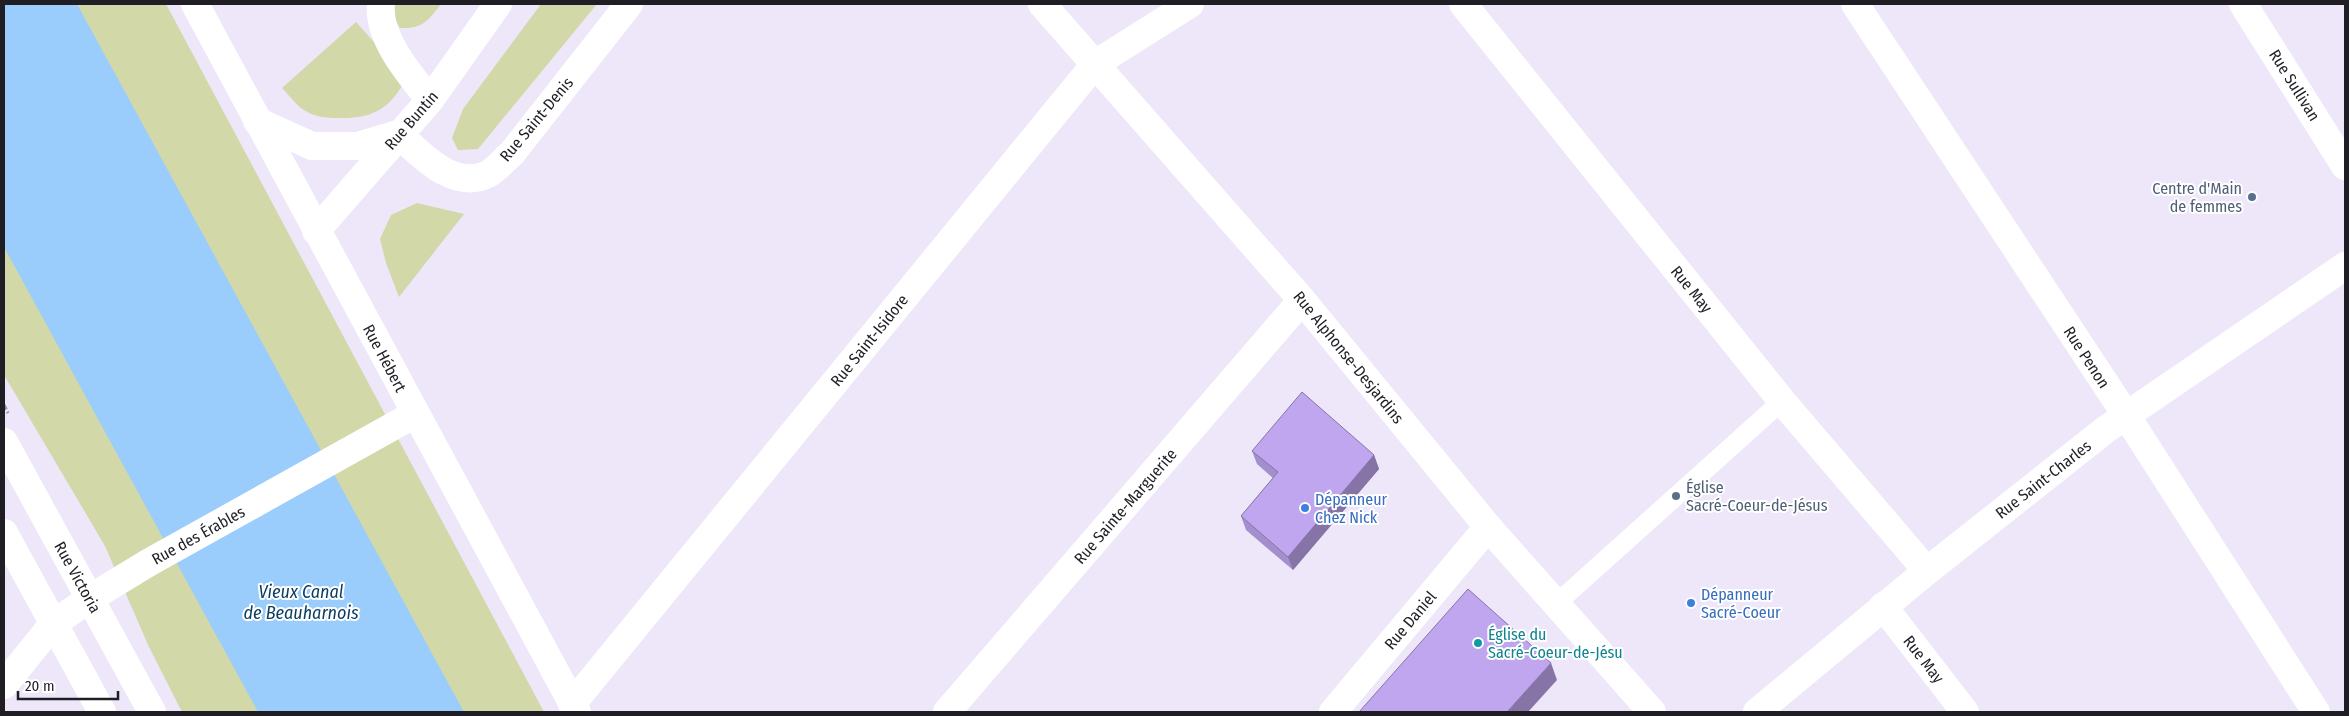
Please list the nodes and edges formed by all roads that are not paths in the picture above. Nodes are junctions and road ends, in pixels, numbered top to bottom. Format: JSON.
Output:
{"nodes":[{"id":1,"x":196,"y":4,"type":"edge"},
{"id":2,"x":381,"y":4,"type":"edge"},
{"id":3,"x":498,"y":4,"type":"edge"},
{"id":4,"x":629,"y":4,"type":"edge"},
{"id":5,"x":1042,"y":4,"type":"edge"},
{"id":6,"x":1190,"y":4,"type":"edge"},
{"id":7,"x":1463,"y":4,"type":"edge"},
{"id":8,"x":1855,"y":4,"type":"edge"},
{"id":9,"x":2244,"y":4,"type":"edge"},
{"id":10,"x":1095,"y":64,"type":"junction"},
{"id":11,"x":430,"y":100,"type":"junction"},
{"id":12,"x":257,"y":121,"type":"junction"},
{"id":13,"x":398,"y":134,"type":"junction"},
{"id":14,"x":2345,"y":166,"type":"edge"},
{"id":15,"x":316,"y":231,"type":"junction"},
{"id":16,"x":2345,"y":266,"type":"edge"},
{"id":17,"x":1302,"y":300,"type":"junction"},
{"id":18,"x":1782,"y":401,"type":"junction"},
{"id":19,"x":415,"y":414,"type":"junction"},
{"id":20,"x":2126,"y":415,"type":"junction"},
{"id":21,"x":4,"y":442,"type":"edge"},
{"id":22,"x":1488,"y":527,"type":"junction"},
{"id":23,"x":4,"y":533,"type":"edge"},
{"id":24,"x":1926,"y":571,"type":"junction"},
{"id":25,"x":89,"y":599,"type":"junction"},
{"id":26,"x":1556,"y":604,"type":"junction"},
{"id":27,"x":1883,"y":606,"type":"junction"},
{"id":28,"x":53,"y":624,"type":"junction"},
{"id":29,"x":4,"y":685,"type":"edge"},
{"id":30,"x":574,"y":708,"type":"edge"},
{"id":31,"x":102,"y":712,"type":"edge"},
{"id":32,"x":152,"y":712,"type":"edge"},
{"id":33,"x":947,"y":712,"type":"edge"},
{"id":34,"x":1333,"y":712,"type":"edge"},
{"id":35,"x":1652,"y":712,"type":"edge"},
{"id":36,"x":1757,"y":712,"type":"edge"},
{"id":37,"x":1965,"y":712,"type":"edge"},
{"id":38,"x":2316,"y":712,"type":"edge"}],
"edges":[{"from":1,"to":12,"type":"street","name":"Rue Hébert"},
{"from":2,"to":11,"type":"street"},
{"from":3,"to":11,"type":"street","name":"Rue Buntin"},
{"from":4,"to":13,"type":"street","name":"Rue Saint-Denis"},
{"from":5,"to":10,"type":"street","name":"Rue Alphonse-Desjardins"},
{"from":6,"to":10,"type":"street","name":"Rue Saint-Isidore"},
{"from":7,"to":18,"type":"street","name":"Rue May"},
{"from":8,"to":20,"type":"street","name":"Rue Penon"},
{"from":9,"to":14,"type":"street","name":"Rue Sullivan"},
{"from":10,"to":17,"type":"street","name":"Rue Alphonse-Desjardins"},
{"from":10,"to":30,"type":"street","name":"Rue Saint-Isidore"},
{"from":11,"to":13,"type":"street","name":"Rue Buntin"},
{"from":12,"to":13,"type":"street"},
{"from":12,"to":15,"type":"street","name":"Rue Hébert"},
{"from":13,"to":15,"type":"street","name":"Rue Buntin"},
{"from":15,"to":19,"type":"street","name":"Rue Hébert"},
{"from":16,"to":20,"type":"street","name":"Rue Saint-Charles"},
{"from":17,"to":22,"type":"street","name":"Rue Alphonse-Desjardins"},
{"from":17,"to":33,"type":"street","name":"Rue Sainte-Marguerite"},
{"from":18,"to":24,"type":"street","name":"Rue May"},
{"from":18,"to":26,"type":"lane"},
{"from":19,"to":25,"type":"street","name":"Rue des Érables"},
{"from":19,"to":30,"type":"street","name":"Rue Hébert"},
{"from":20,"to":24,"type":"street","name":"Rue Saint-Charles"},
{"from":20,"to":38,"type":"street","name":"Rue Penon"},
{"from":21,"to":25,"type":"street","name":"Rue Victoria"},
{"from":22,"to":26,"type":"street","name":"Rue Alphonse-Desjardins"},
{"from":22,"to":34,"type":"street","name":"Rue Daniel"},
{"from":23,"to":28,"type":"street"},
{"from":24,"to":27,"type":"street","name":"Rue Saint-Charles"},
{"from":25,"to":28,"type":"street","name":"Rue des Érables"},
{"from":25,"to":32,"type":"street","name":"Rue Victoria"},
{"from":26,"to":35,"type":"street","name":"Rue Alphonse-Desjardins"},
{"from":27,"to":36,"type":"street","name":"Rue Saint-Charles"},
{"from":27,"to":37,"type":"street","name":"Rue May"},
{"from":28,"to":29,"type":"street","name":"Rue des Érables"},
{"from":28,"to":31,"type":"street"}]}
